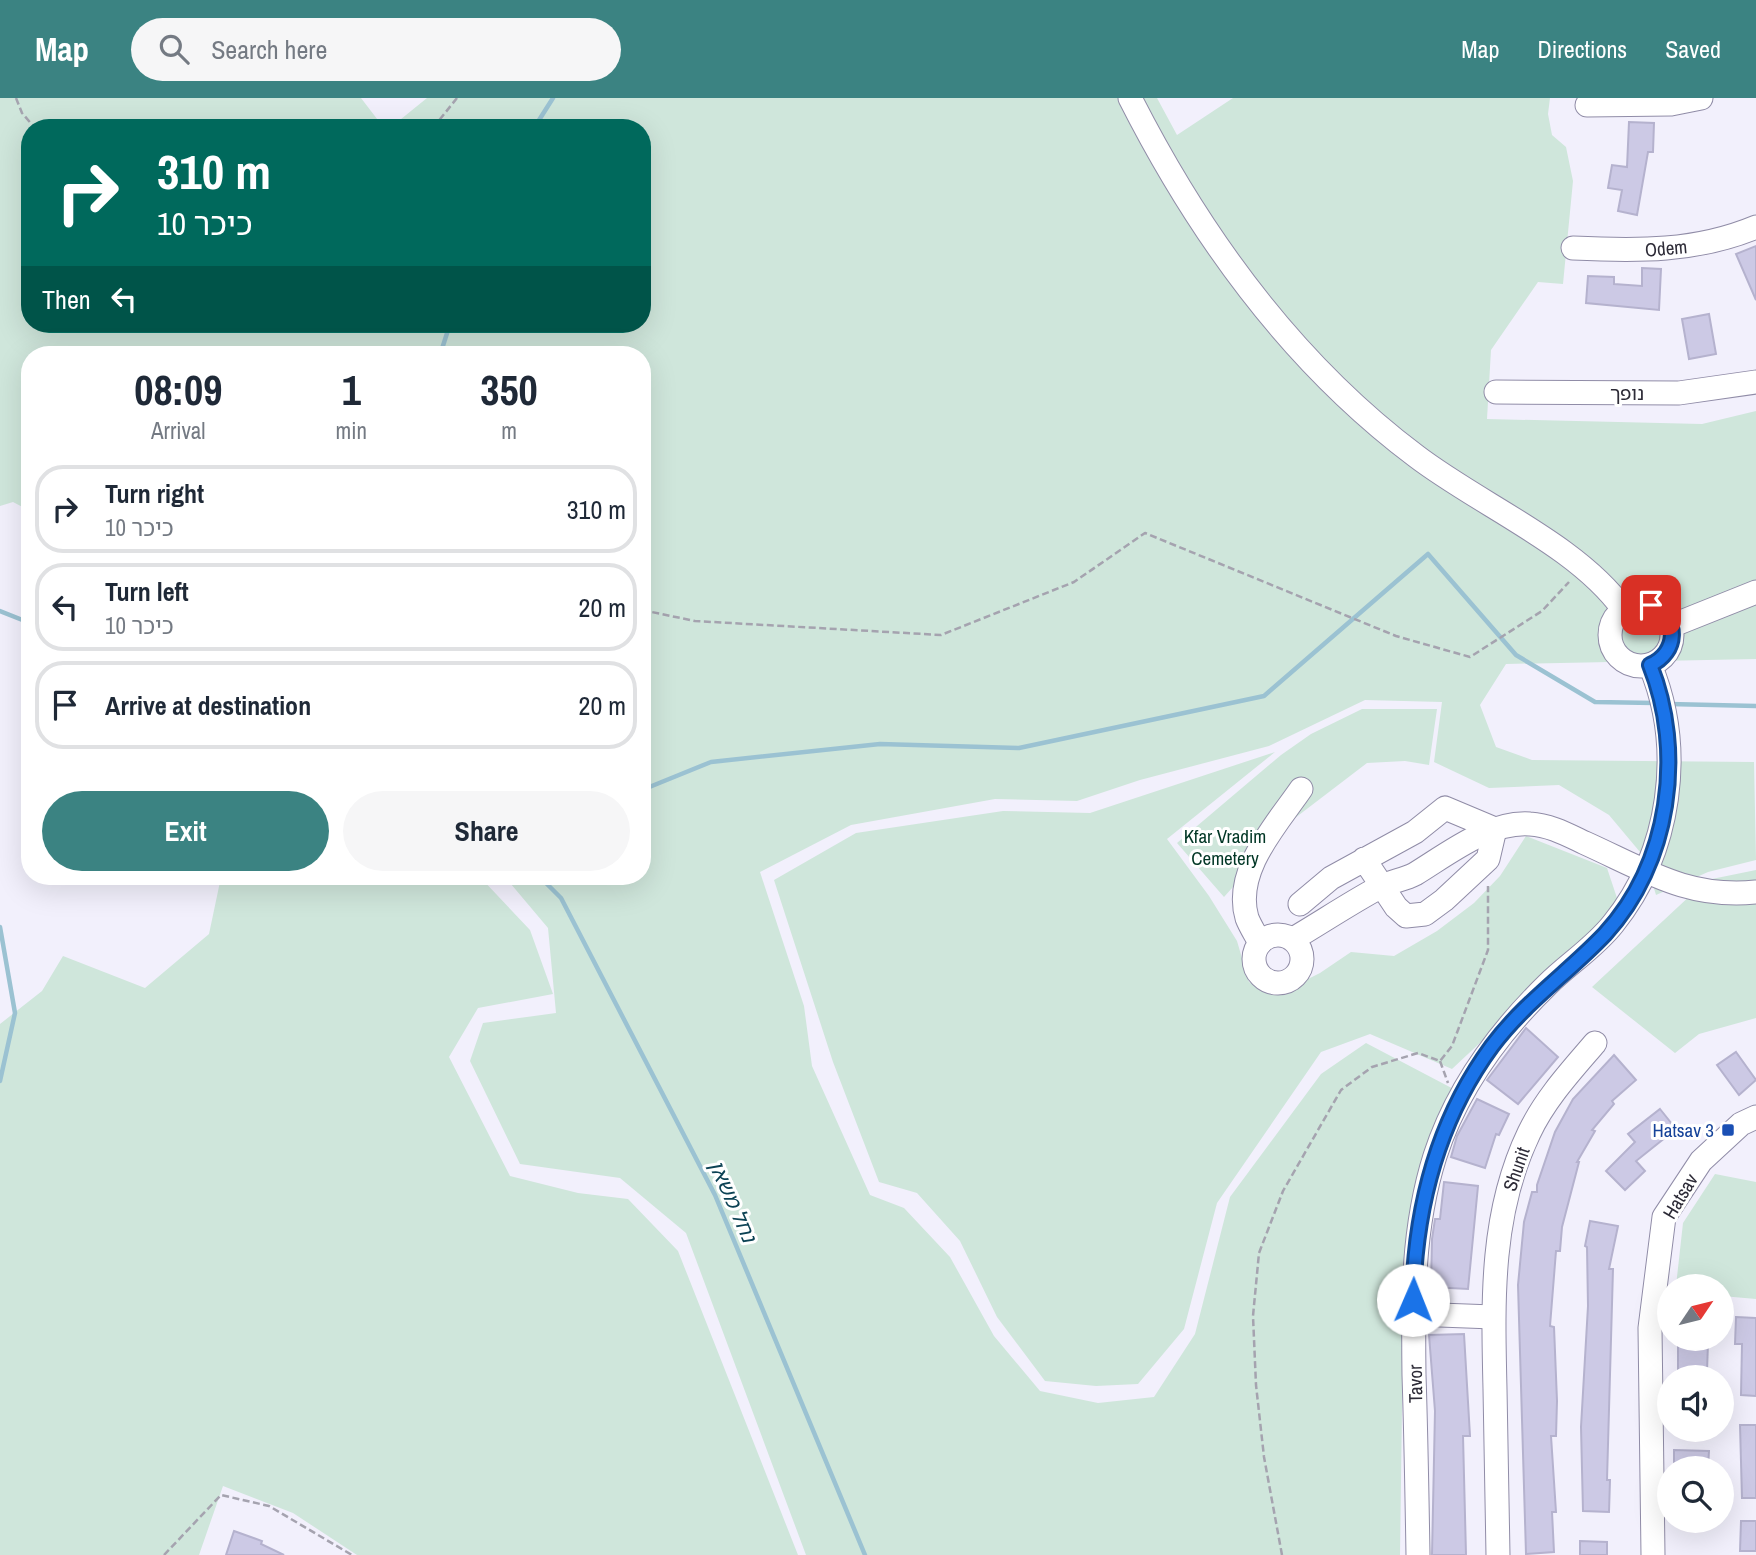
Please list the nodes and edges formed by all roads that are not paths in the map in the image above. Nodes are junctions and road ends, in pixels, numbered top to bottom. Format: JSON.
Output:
{"nodes":[{"id":1,"x":1130,"y":98,"type":"edge"},
{"id":2,"x":1701,"y":98,"type":"edge"},
{"id":3,"x":1587,"y":105,"type":"dead end"},
{"id":4,"x":1756,"y":228,"type":"edge"},
{"id":5,"x":1573,"y":248,"type":"dead end"},
{"id":6,"x":1756,"y":382,"type":"edge"},
{"id":7,"x":1496,"y":392,"type":"dead end"},
{"id":8,"x":1756,"y":592,"type":"edge"},
{"id":9,"x":1623,"y":609,"type":"junction"},
{"id":10,"x":1671,"y":626,"type":"junction"},
{"id":11,"x":1650,"y":665,"type":"junction"},
{"id":12,"x":1301,"y":789,"type":"dead end"},
{"id":13,"x":1495,"y":829,"type":"junction"},
{"id":14,"x":1364,"y":859,"type":"junction"},
{"id":15,"x":1645,"y":869,"type":"junction"},
{"id":16,"x":1382,"y":886,"type":"junction"},
{"id":17,"x":1756,"y":891,"type":"edge"},
{"id":18,"x":1300,"y":904,"type":"dead end"},
{"id":19,"x":1293,"y":939,"type":"junction"},
{"id":20,"x":1260,"y":943,"type":"junction"},
{"id":21,"x":1595,"y":1043,"type":"dead end"},
{"id":22,"x":1756,"y":1117,"type":"edge"},
{"id":23,"x":1413,"y":1314,"type":"junction"},
{"id":24,"x":1493,"y":1317,"type":"junction"},
{"id":25,"x":1418,"y":1555,"type":"edge"},
{"id":26,"x":1498,"y":1555,"type":"edge"},
{"id":27,"x":1653,"y":1555,"type":"edge"}],
"edges":[{"from":1,"to":9,"type":"street"},
{"from":2,"to":3,"type":"street"},
{"from":4,"to":5,"type":"street","name":"Odem"},
{"from":6,"to":7,"type":"street","name":"נופך"},
{"from":8,"to":10,"type":"street"},
{"from":9,"to":10,"type":"street"},
{"from":9,"to":11,"type":"street"},
{"from":10,"to":11,"type":"street"},
{"from":11,"to":15,"type":"street","name":"Tavor"},
{"from":12,"to":20,"type":"street"},
{"from":13,"to":14,"type":"street"},
{"from":13,"to":15,"type":"street"},
{"from":13,"to":16,"type":"street"},
{"from":13,"to":16,"type":"street"},
{"from":14,"to":16,"type":"street"},
{"from":14,"to":18,"type":"street"},
{"from":15,"to":17,"type":"street"},
{"from":15,"to":23,"type":"street","name":"Tavor"},
{"from":16,"to":19,"type":"street"},
{"from":19,"to":20,"type":"street"},
{"from":19,"to":20,"type":"street"},
{"from":21,"to":24,"type":"street","name":"Shunit"},
{"from":22,"to":27,"type":"street","name":"Hatsav"},
{"from":23,"to":24,"type":"street"},
{"from":23,"to":25,"type":"street","name":"Tavor"},
{"from":24,"to":26,"type":"street","name":"Shunit"}]}
